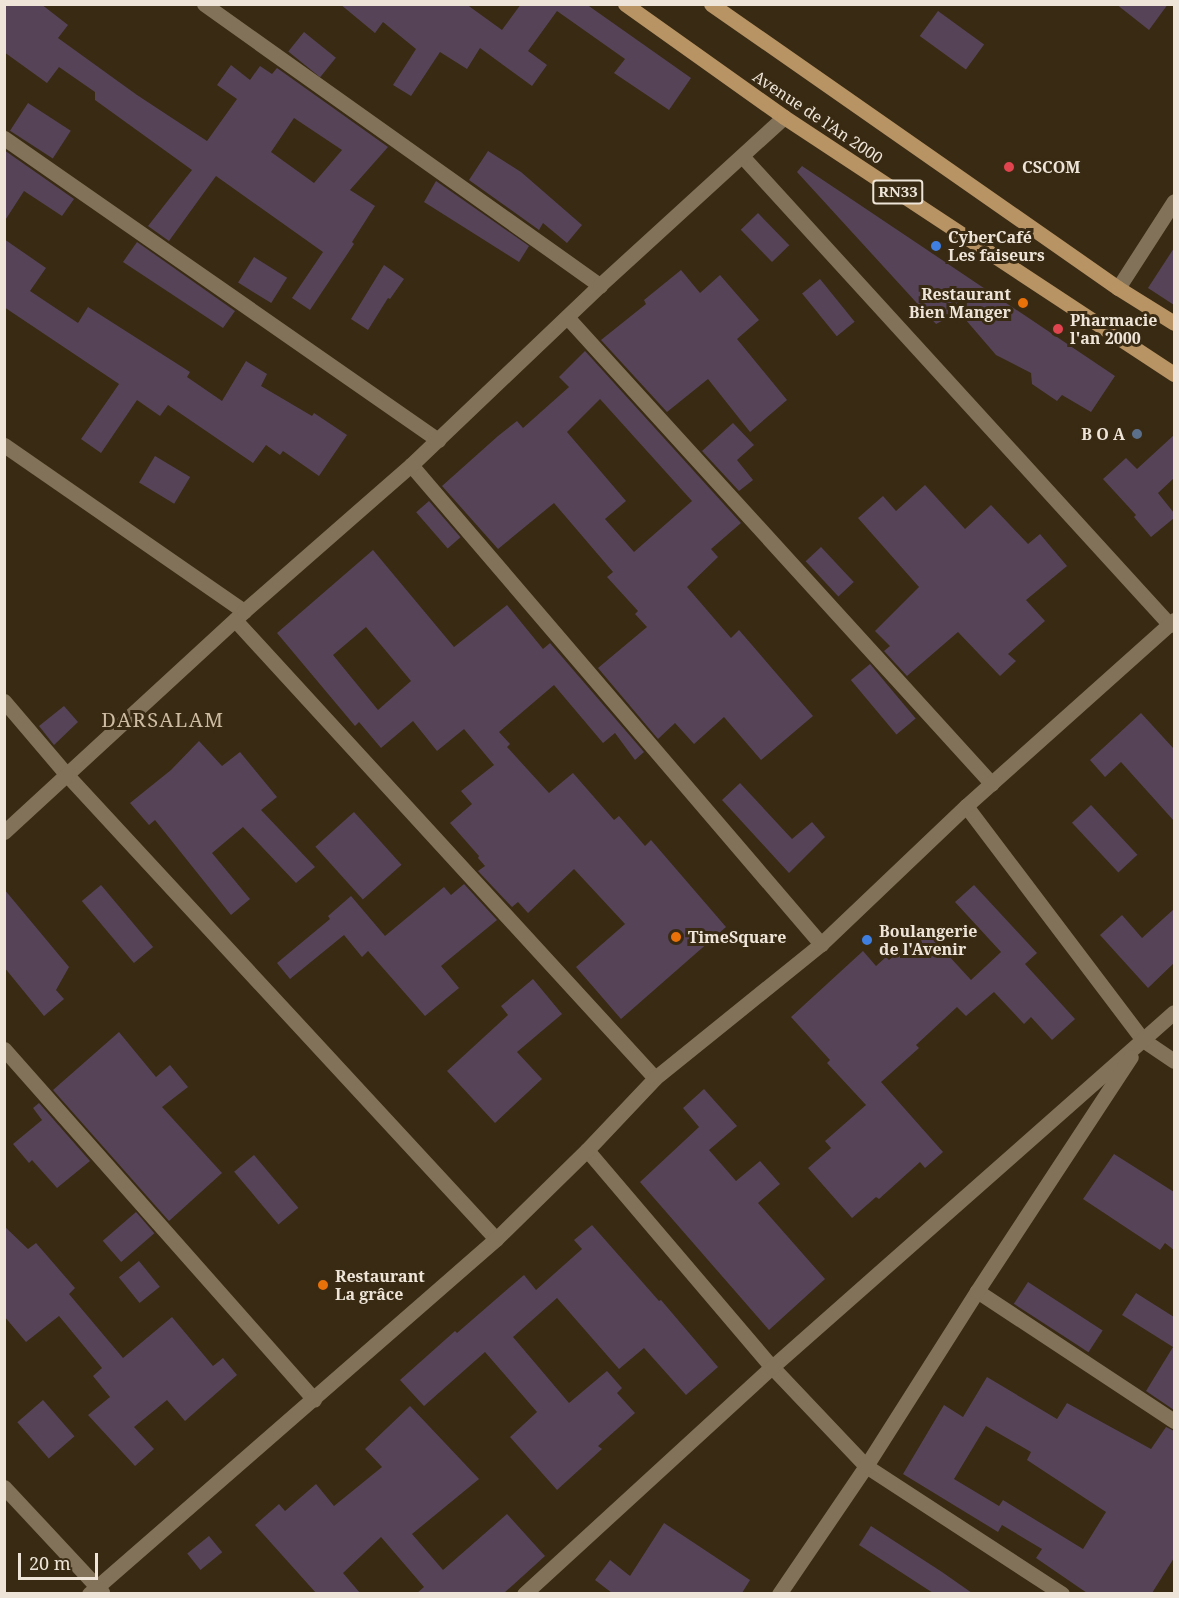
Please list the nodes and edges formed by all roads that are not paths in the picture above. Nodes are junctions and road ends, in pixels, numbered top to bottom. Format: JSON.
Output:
{"nodes":[{"id":1,"x":204,"y":4,"type":"edge"},
{"id":2,"x":625,"y":4,"type":"edge"},
{"id":3,"x":711,"y":4,"type":"edge"},
{"id":4,"x":784,"y":117,"type":"junction"},
{"id":5,"x":4,"y":138,"type":"edge"},
{"id":6,"x":742,"y":156,"type":"junction"},
{"id":7,"x":1174,"y":201,"type":"edge"},
{"id":8,"x":600,"y":285,"type":"junction"},
{"id":9,"x":1118,"y":288,"type":"junction"},
{"id":10,"x":567,"y":317,"type":"junction"},
{"id":11,"x":1174,"y":324,"type":"edge"},
{"id":12,"x":1174,"y":374,"type":"edge"},
{"id":13,"x":438,"y":440,"type":"junction"},
{"id":14,"x":4,"y":445,"type":"edge"},
{"id":15,"x":411,"y":465,"type":"junction"},
{"id":16,"x":240,"y":616,"type":"junction"},
{"id":17,"x":1172,"y":622,"type":"edge"},
{"id":18,"x":4,"y":701,"type":"edge"},
{"id":19,"x":67,"y":775,"type":"junction"},
{"id":20,"x":992,"y":784,"type":"junction"},
{"id":21,"x":966,"y":806,"type":"junction"},
{"id":22,"x":4,"y":832,"type":"edge"},
{"id":23,"x":821,"y":944,"type":"junction"},
{"id":24,"x":1174,"y":1012,"type":"edge"},
{"id":25,"x":1143,"y":1040,"type":"junction"},
{"id":26,"x":4,"y":1049,"type":"edge"},
{"id":27,"x":1174,"y":1061,"type":"edge"},
{"id":28,"x":655,"y":1078,"type":"junction"},
{"id":29,"x":587,"y":1150,"type":"junction"},
{"id":30,"x":496,"y":1239,"type":"junction"},
{"id":31,"x":977,"y":1291,"type":"junction"},
{"id":32,"x":772,"y":1367,"type":"junction"},
{"id":33,"x":314,"y":1399,"type":"junction"},
{"id":34,"x":1174,"y":1421,"type":"edge"},
{"id":35,"x":866,"y":1466,"type":"junction"},
{"id":36,"x":4,"y":1487,"type":"edge"},
{"id":37,"x":96,"y":1592,"type":"edge"},
{"id":38,"x":524,"y":1593,"type":"edge"},
{"id":39,"x":779,"y":1593,"type":"edge"},
{"id":40,"x":1062,"y":1593,"type":"edge"}],
"edges":[{"from":1,"to":8,"type":"street"},
{"from":2,"to":4,"type":"main road","name":"Avenue de l'An 2000","number":"RN33"},
{"from":3,"to":9,"type":"main road","name":"Avenue de l'An 2000","number":"RN33"},
{"from":4,"to":6,"type":"street"},
{"from":4,"to":12,"type":"main road","name":"Avenue de l'An 2000","number":"RN33"},
{"from":5,"to":13,"type":"street"},
{"from":6,"to":8,"type":"street"},
{"from":6,"to":17,"type":"street"},
{"from":7,"to":9,"type":"street"},
{"from":8,"to":10,"type":"street"},
{"from":9,"to":11,"type":"main road","name":"Avenue de l'An 2000","number":"RN33"},
{"from":10,"to":13,"type":"street"},
{"from":10,"to":20,"type":"street"},
{"from":13,"to":15,"type":"street"},
{"from":14,"to":16,"type":"street"},
{"from":15,"to":16,"type":"street"},
{"from":15,"to":23,"type":"street"},
{"from":16,"to":19,"type":"street"},
{"from":16,"to":28,"type":"street"},
{"from":17,"to":20,"type":"street"},
{"from":18,"to":19,"type":"street"},
{"from":19,"to":22,"type":"street"},
{"from":19,"to":30,"type":"street"},
{"from":20,"to":21,"type":"street"},
{"from":21,"to":23,"type":"street"},
{"from":21,"to":25,"type":"street"},
{"from":23,"to":28,"type":"street"},
{"from":24,"to":25,"type":"street"},
{"from":25,"to":27,"type":"street"},
{"from":25,"to":31,"type":"street"},
{"from":25,"to":32,"type":"street"},
{"from":26,"to":33,"type":"street"},
{"from":28,"to":29,"type":"street"},
{"from":29,"to":30,"type":"street"},
{"from":29,"to":32,"type":"street"},
{"from":30,"to":33,"type":"street"},
{"from":31,"to":34,"type":"street"},
{"from":31,"to":35,"type":"street"},
{"from":32,"to":35,"type":"street"},
{"from":32,"to":38,"type":"street"},
{"from":33,"to":37,"type":"street"},
{"from":35,"to":39,"type":"street"},
{"from":35,"to":40,"type":"street"},
{"from":36,"to":37,"type":"street"}]}
